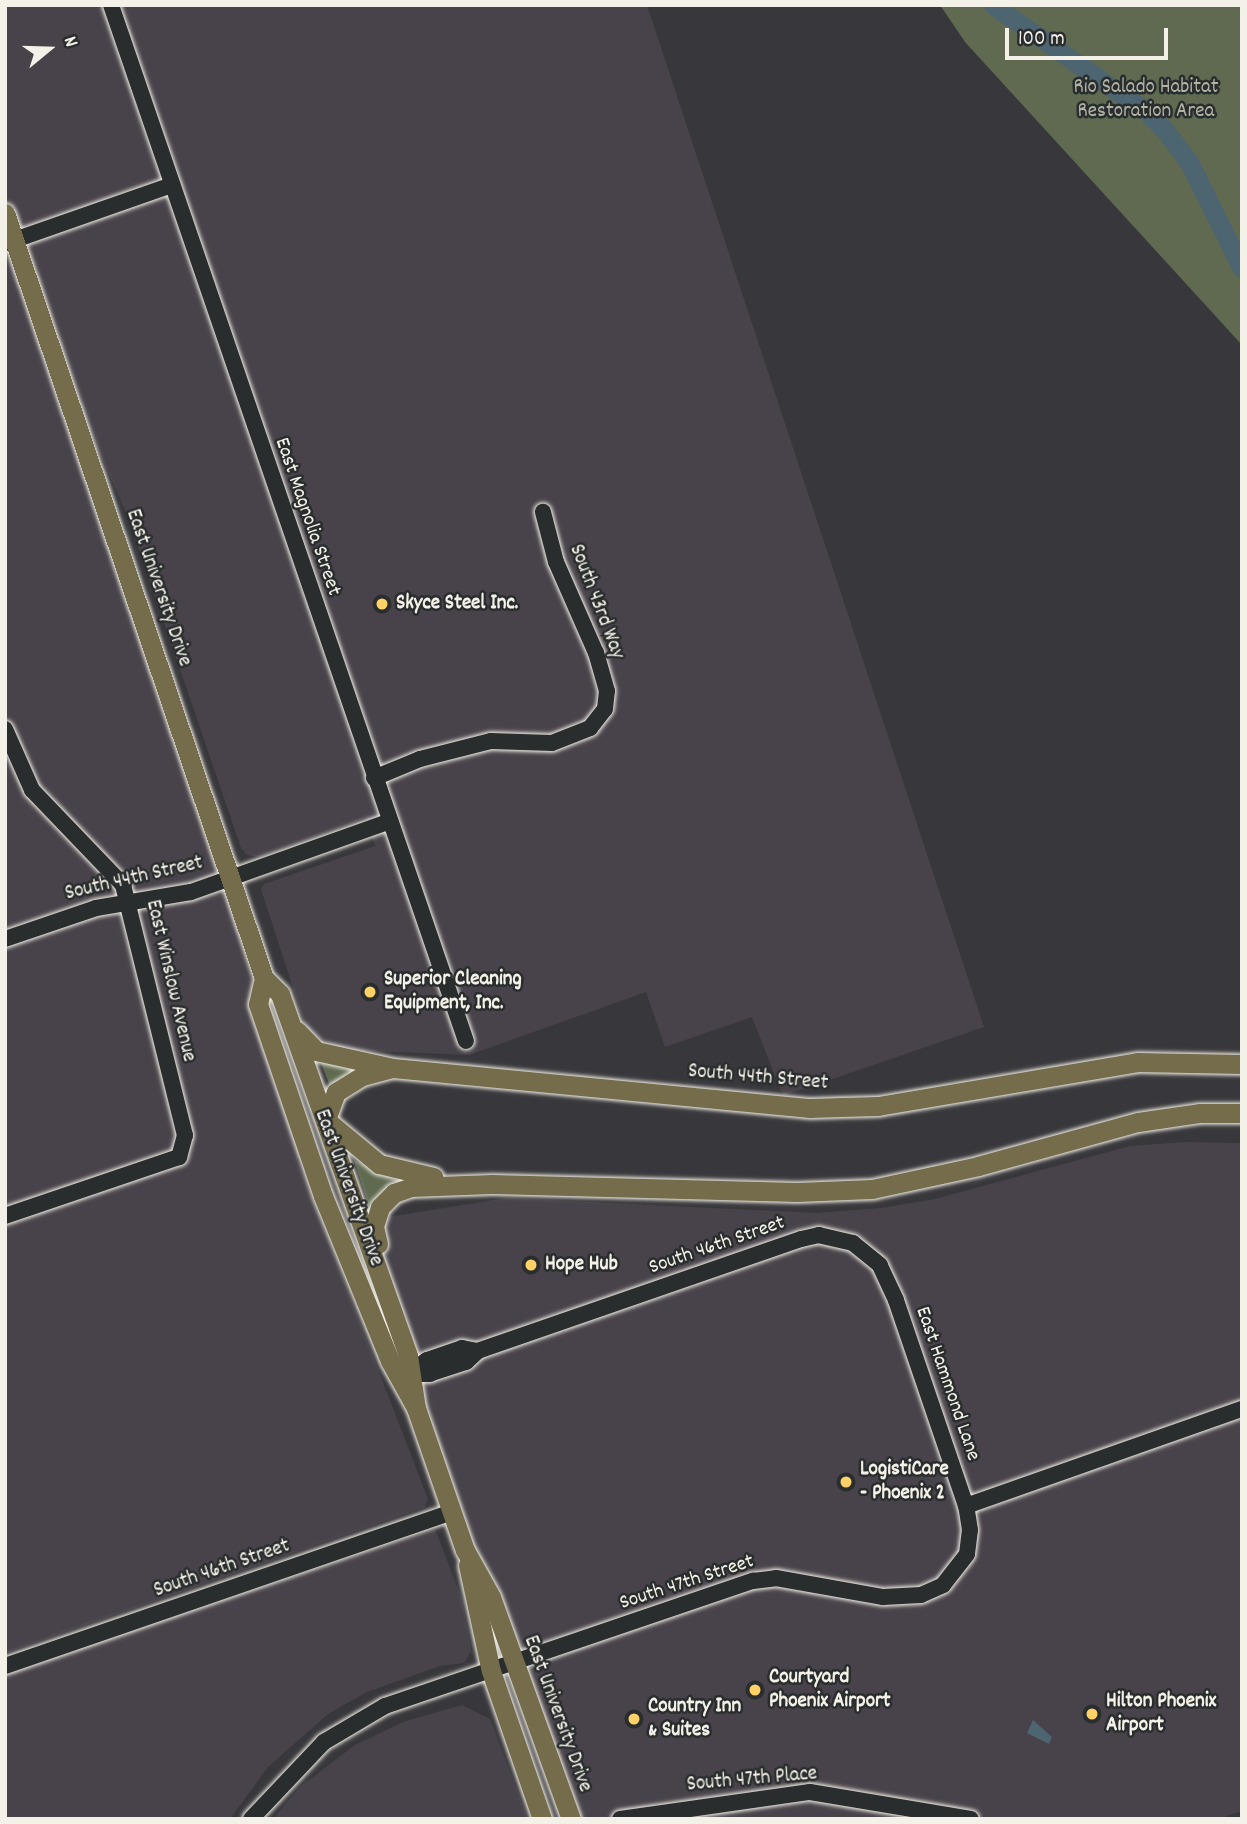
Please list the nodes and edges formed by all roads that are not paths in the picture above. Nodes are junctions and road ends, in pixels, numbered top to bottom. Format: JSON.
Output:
{"nodes":[{"id":1,"x":111,"y":5,"type":"edge"},
{"id":2,"x":172,"y":185,"type":"junction"},
{"id":3,"x":5,"y":213,"type":"edge"},
{"id":4,"x":10,"y":242,"type":"edge"},
{"id":5,"x":543,"y":512,"type":"dead end"},
{"id":6,"x":5,"y":729,"type":"edge"},
{"id":7,"x":374,"y":778,"type":"junction"},
{"id":8,"x":388,"y":822,"type":"junction"},
{"id":9,"x":233,"y":877,"type":"junction"},
{"id":10,"x":131,"y":902,"type":"junction"},
{"id":11,"x":5,"y":939,"type":"edge"},
{"id":12,"x":264,"y":978,"type":"junction"},
{"id":13,"x":289,"y":1019,"type":"junction"},
{"id":14,"x":466,"y":1041,"type":"dead end"},
{"id":15,"x":1242,"y":1064,"type":"edge"},
{"id":16,"x":393,"y":1068,"type":"junction"},
{"id":17,"x":1242,"y":1113,"type":"edge"},
{"id":18,"x":326,"y":1120,"type":"junction"},
{"id":19,"x":301,"y":1129,"type":"junction"},
{"id":20,"x":492,"y":1184,"type":"junction"},
{"id":21,"x":5,"y":1216,"type":"edge"},
{"id":22,"x":853,"y":1243,"type":"joint"},
{"id":23,"x":406,"y":1369,"type":"junction"},
{"id":24,"x":1242,"y":1409,"type":"edge"},
{"id":25,"x":965,"y":1506,"type":"junction"},
{"id":26,"x":452,"y":1512,"type":"junction"},
{"id":27,"x":465,"y":1550,"type":"junction"},
{"id":28,"x":967,"y":1554,"type":"joint"},
{"id":29,"x":514,"y":1664,"type":"junction"},
{"id":30,"x":5,"y":1666,"type":"edge"},
{"id":31,"x":491,"y":1671,"type":"junction"},
{"id":32,"x":516,"y":1746,"type":"junction"},
{"id":33,"x":251,"y":1819,"type":"edge"},
{"id":34,"x":542,"y":1819,"type":"edge"},
{"id":35,"x":558,"y":1819,"type":"edge"},
{"id":36,"x":571,"y":1819,"type":"edge"},
{"id":37,"x":620,"y":1819,"type":"edge"},
{"id":38,"x":971,"y":1819,"type":"edge"}],
"edges":[{"from":1,"to":2,"type":"street","name":"East Magnolia Street"},
{"from":2,"to":4,"type":"street"},
{"from":2,"to":7,"type":"street","name":"East Magnolia Street"},
{"from":3,"to":4,"type":"main road","name":"East University Drive"},
{"from":4,"to":9,"type":"main road","name":"East University Drive"},
{"from":5,"to":7,"type":"street","name":"South 43rd Way"},
{"from":6,"to":10,"type":"street","name":"East Winslow Avenue"},
{"from":7,"to":8,"type":"street","name":"East Magnolia Street"},
{"from":8,"to":9,"type":"street"},
{"from":8,"to":14,"type":"street","name":"East Magnolia Street"},
{"from":9,"to":10,"type":"street","name":"South 44th Street"},
{"from":9,"to":12,"type":"main road","name":"East University Drive"},
{"from":10,"to":11,"type":"street","name":"South 44th Street"},
{"from":10,"to":21,"type":"street","name":"East Winslow Avenue"},
{"from":12,"to":13,"type":"main road","name":"East University Drive"},
{"from":12,"to":19,"type":"main road","name":"East University Drive"},
{"from":13,"to":16,"type":"main road","name":"South 44th Street"},
{"from":13,"to":18,"type":"main road","name":"East University Drive"},
{"from":15,"to":16,"type":"main road","name":"South 44th Street"},
{"from":16,"to":18,"type":"main road"},
{"from":17,"to":20,"type":"main road"},
{"from":18,"to":19,"type":"main road"},
{"from":18,"to":20,"type":"main road"},
{"from":18,"to":23,"type":"main road","name":"East University Drive"},
{"from":19,"to":23,"type":"main road","name":"East University Drive"},
{"from":20,"to":23,"type":"main road"},
{"from":22,"to":23,"type":"street","name":"South 46th Street"},
{"from":22,"to":25,"type":"street","name":"East Hammond Lane"},
{"from":23,"to":26,"type":"main road","name":"East University Drive"},
{"from":24,"to":25,"type":"street"},
{"from":25,"to":28,"type":"street","name":"East Hammond Lane"},
{"from":26,"to":27,"type":"main road","name":"East University Drive"},
{"from":26,"to":30,"type":"street","name":"South 46th Street"},
{"from":27,"to":29,"type":"main road","name":"East University Drive"},
{"from":27,"to":31,"type":"main road","name":"East University Drive"},
{"from":28,"to":29,"type":"street","name":"South 47th Street"},
{"from":29,"to":31,"type":"street","name":"South 47th Street"},
{"from":29,"to":36,"type":"main road","name":"East University Drive"},
{"from":31,"to":32,"type":"main road","name":"East University Drive"},
{"from":31,"to":33,"type":"street","name":"South 47th Street"},
{"from":32,"to":34,"type":"main road","name":"East University Drive"},
{"from":32,"to":35,"type":"main road"},
{"from":37,"to":38,"type":"street","name":"South 47th Place"}]}
